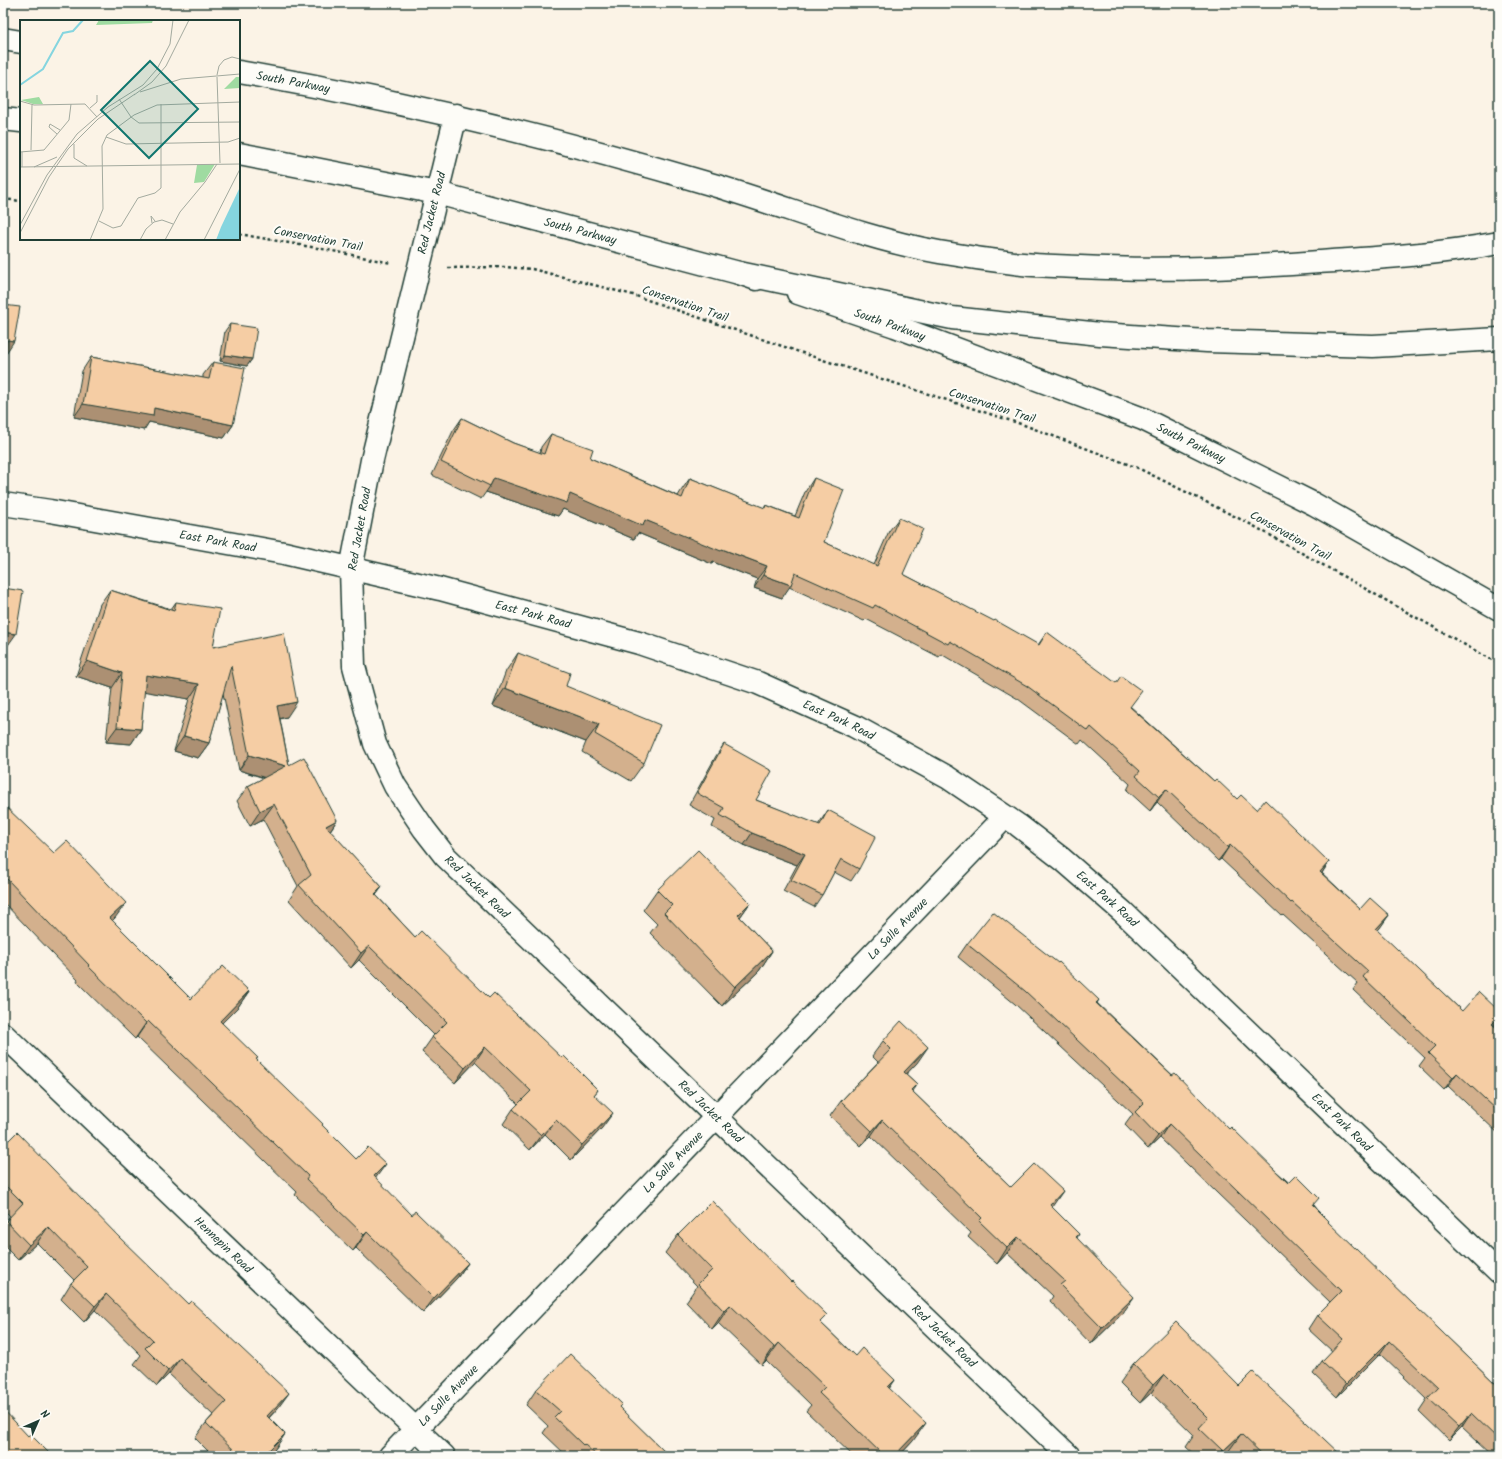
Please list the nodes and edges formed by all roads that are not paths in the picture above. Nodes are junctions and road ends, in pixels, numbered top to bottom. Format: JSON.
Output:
{"nodes":[{"id":1,"x":3,"y":39,"type":"edge"},
{"id":2,"x":20,"y":42,"type":"edge"},
{"id":3,"x":240,"y":72,"type":"edge"},
{"id":4,"x":456,"y":115,"type":"junction"},
{"id":5,"x":3,"y":119,"type":"edge"},
{"id":6,"x":20,"y":121,"type":"edge"},
{"id":7,"x":240,"y":154,"type":"edge"},
{"id":8,"x":437,"y":193,"type":"junction"},
{"id":9,"x":1499,"y":243,"type":"edge"},
{"id":10,"x":738,"y":273,"type":"junction"},
{"id":11,"x":1499,"y":340,"type":"edge"},
{"id":12,"x":3,"y":504,"type":"edge"},
{"id":13,"x":351,"y":569,"type":"junction"},
{"id":14,"x":1499,"y":609,"type":"edge"},
{"id":15,"x":1005,"y":817,"type":"junction"},
{"id":16,"x":3,"y":1034,"type":"edge"},
{"id":17,"x":716,"y":1116,"type":"junction"},
{"id":18,"x":1499,"y":1273,"type":"edge"},
{"id":19,"x":416,"y":1429,"type":"junction"},
{"id":20,"x":390,"y":1456,"type":"edge"},
{"id":21,"x":444,"y":1456,"type":"edge"},
{"id":22,"x":1068,"y":1456,"type":"edge"}],
"edges":[{"from":1,"to":2,"type":"main road"},
{"from":3,"to":4,"type":"main road","name":"South Parkway"},
{"from":4,"to":8,"type":"main road","name":"Red Jacket Road"},
{"from":4,"to":9,"type":"main road","name":"South Parkway"},
{"from":5,"to":6,"type":"main road"},
{"from":7,"to":8,"type":"main road","name":"South Parkway"},
{"from":8,"to":10,"type":"main road","name":"South Parkway"},
{"from":8,"to":13,"type":"main road","name":"Red Jacket Road"},
{"from":10,"to":11,"type":"main road"},
{"from":10,"to":14,"type":"main road","name":"South Parkway"},
{"from":12,"to":13,"type":"main road","name":"East Park Road"},
{"from":13,"to":15,"type":"main road","name":"East Park Road"},
{"from":13,"to":17,"type":"main road","name":"Red Jacket Road"},
{"from":15,"to":17,"type":"main road","name":"La Salle Avenue"},
{"from":15,"to":18,"type":"main road","name":"East Park Road"},
{"from":16,"to":19,"type":"main road","name":"Hennepin Road"},
{"from":17,"to":19,"type":"main road","name":"La Salle Avenue"},
{"from":17,"to":22,"type":"main road","name":"Red Jacket Road"},
{"from":19,"to":20,"type":"main road","name":"La Salle Avenue"},
{"from":19,"to":21,"type":"main road","name":"Hennepin Road"}]}
